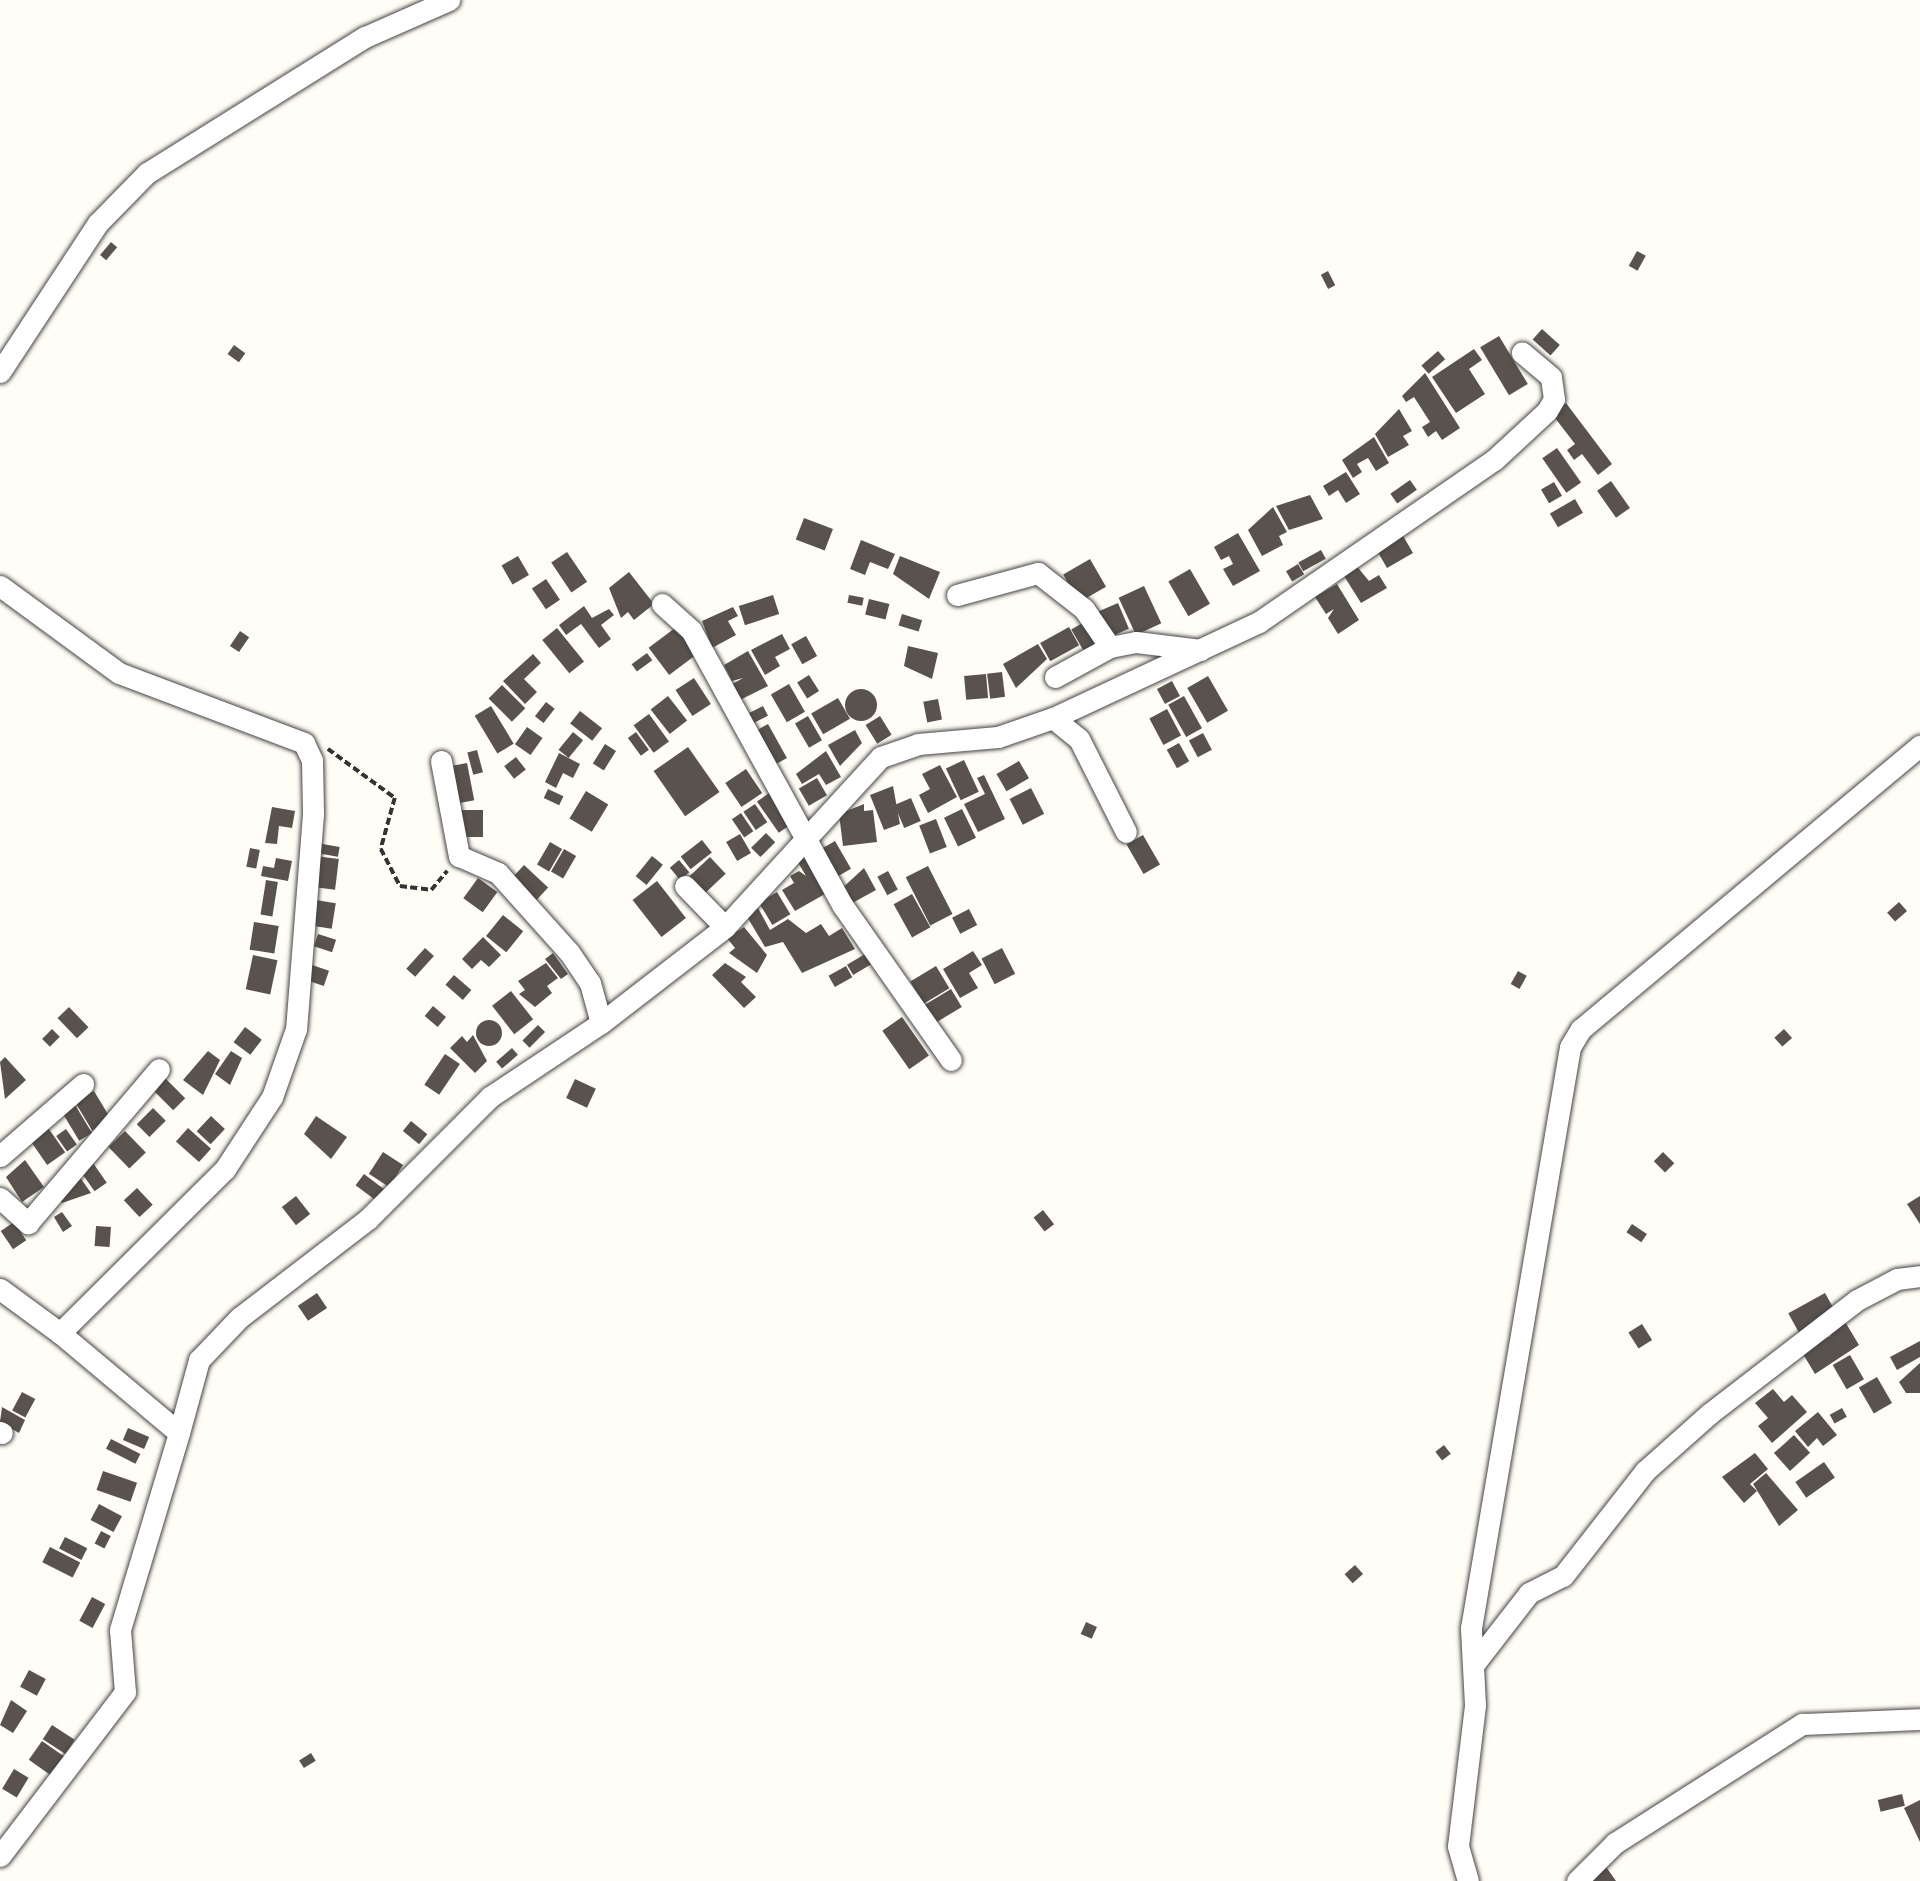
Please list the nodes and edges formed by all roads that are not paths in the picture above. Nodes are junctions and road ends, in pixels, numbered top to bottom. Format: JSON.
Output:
{"nodes":[{"id":1,"x":449,"y":0,"type":"edge"},
{"id":2,"x":1522,"y":354,"type":"dead end"},
{"id":3,"x":0,"y":372,"type":"edge"},
{"id":4,"x":0,"y":586,"type":"edge"},
{"id":5,"x":957,"y":595,"type":"dead end"},
{"id":6,"x":662,"y":604,"type":"dead end"},
{"id":7,"x":1110,"y":647,"type":"junction"},
{"id":8,"x":1201,"y":650,"type":"junction"},
{"id":9,"x":1055,"y":677,"type":"dead end"},
{"id":10,"x":1053,"y":718,"type":"junction"},
{"id":11,"x":1920,"y":746,"type":"edge"},
{"id":12,"x":441,"y":761,"type":"dead end"},
{"id":13,"x":1126,"y":832,"type":"dead end"},
{"id":14,"x":808,"y":837,"type":"junction"},
{"id":15,"x":685,"y":886,"type":"dead end"},
{"id":16,"x":725,"y":927,"type":"junction"},
{"id":17,"x":601,"y":1023,"type":"junction"},
{"id":18,"x":951,"y":1060,"type":"dead end"},
{"id":19,"x":159,"y":1069,"type":"dead end"},
{"id":20,"x":83,"y":1084,"type":"dead end"},
{"id":21,"x":0,"y":1156,"type":"edge"},
{"id":22,"x":0,"y":1198,"type":"edge"},
{"id":23,"x":1920,"y":1276,"type":"edge"},
{"id":24,"x":0,"y":1289,"type":"edge"},
{"id":25,"x":60,"y":1333,"type":"junction"},
{"id":26,"x":178,"y":1433,"type":"junction"},
{"id":27,"x":1474,"y":1664,"type":"junction"},
{"id":28,"x":1920,"y":1719,"type":"edge"},
{"id":29,"x":0,"y":1856,"type":"edge"},
{"id":30,"x":1468,"y":1881,"type":"edge"},
{"id":31,"x":1577,"y":1881,"type":"edge"}],
"edges":[{"from":1,"to":3,"type":"street"},
{"from":2,"to":8,"type":"street"},
{"from":4,"to":25,"type":"street"},
{"from":5,"to":7,"type":"street"},
{"from":6,"to":14,"type":"street"},
{"from":7,"to":8,"type":"street"},
{"from":7,"to":9,"type":"street"},
{"from":8,"to":10,"type":"street"},
{"from":10,"to":13,"type":"street"},
{"from":10,"to":14,"type":"street"},
{"from":11,"to":27,"type":"street"},
{"from":12,"to":17,"type":"street"},
{"from":14,"to":16,"type":"street"},
{"from":14,"to":18,"type":"street"},
{"from":15,"to":16,"type":"street"},
{"from":16,"to":17,"type":"street"},
{"from":17,"to":26,"type":"street"},
{"from":19,"to":22,"type":"street"},
{"from":20,"to":21,"type":"street"},
{"from":23,"to":27,"type":"street"},
{"from":24,"to":25,"type":"street"},
{"from":25,"to":26,"type":"street"},
{"from":26,"to":29,"type":"street"},
{"from":27,"to":30,"type":"street"},
{"from":28,"to":31,"type":"street"}]}
